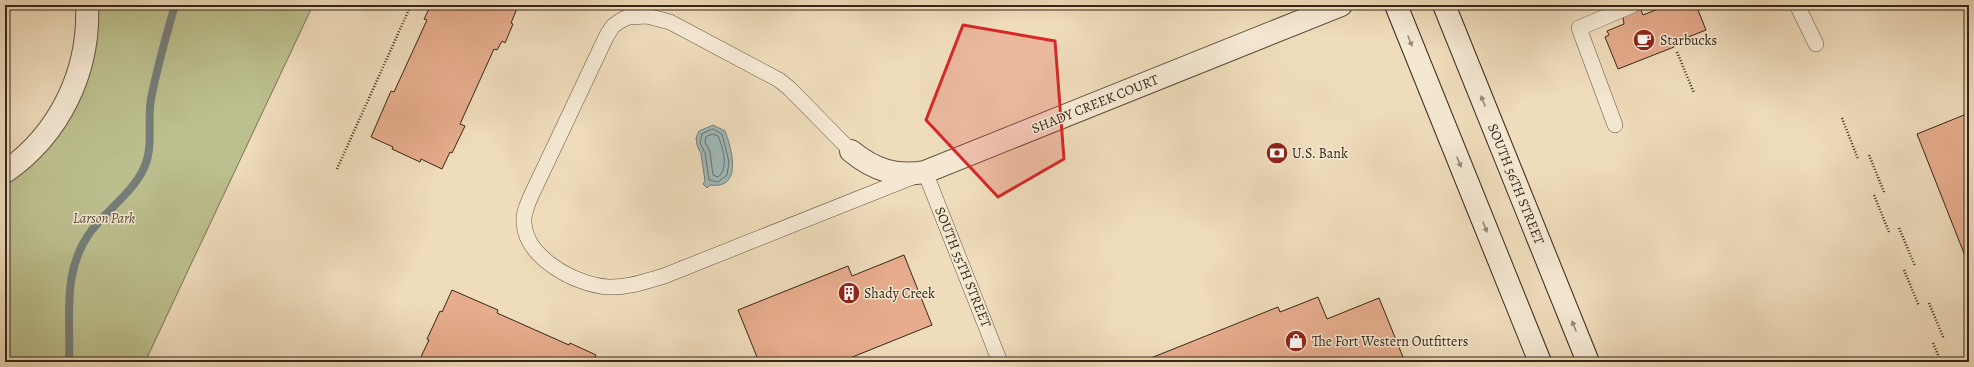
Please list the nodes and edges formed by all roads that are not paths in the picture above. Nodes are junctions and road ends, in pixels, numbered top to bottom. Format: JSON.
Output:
{"nodes":[{"id":1,"x":87,"y":5,"type":"edge"},
{"id":2,"x":1341,"y":5,"type":"edge"},
{"id":3,"x":1396,"y":5,"type":"edge"},
{"id":4,"x":1444,"y":5,"type":"edge"},
{"id":5,"x":1633,"y":5,"type":"edge"},
{"id":6,"x":1797,"y":5,"type":"edge"},
{"id":7,"x":1816,"y":44,"type":"dead end"},
{"id":8,"x":1615,"y":126,"type":"dead end"},
{"id":9,"x":851,"y":151,"type":"joint"},
{"id":10,"x":5,"y":172,"type":"edge"},
{"id":11,"x":925,"y":172,"type":"junction"},
{"id":12,"x":1000,"y":362,"type":"edge"},
{"id":13,"x":1540,"y":362,"type":"edge"},
{"id":14,"x":1588,"y":362,"type":"edge"}],
"edges":[{"from":1,"to":10,"type":"main road"},
{"from":2,"to":11,"type":"main road","name":"SHADY CREEK COURT"},
{"from":3,"to":13,"type":"main road","one_way":true},
{"from":14,"to":4,"type":"main road","name":"SOUTH 56TH STREET","one_way":true},
{"from":5,"to":8,"type":"lane"},
{"from":6,"to":7,"type":"lane"},
{"from":9,"to":11,"type":"main road","name":"SHADY CREEK COURT"},
{"from":9,"to":11,"type":"lane"},
{"from":11,"to":12,"type":"lane","name":"SOUTH 55TH STREET"}]}
